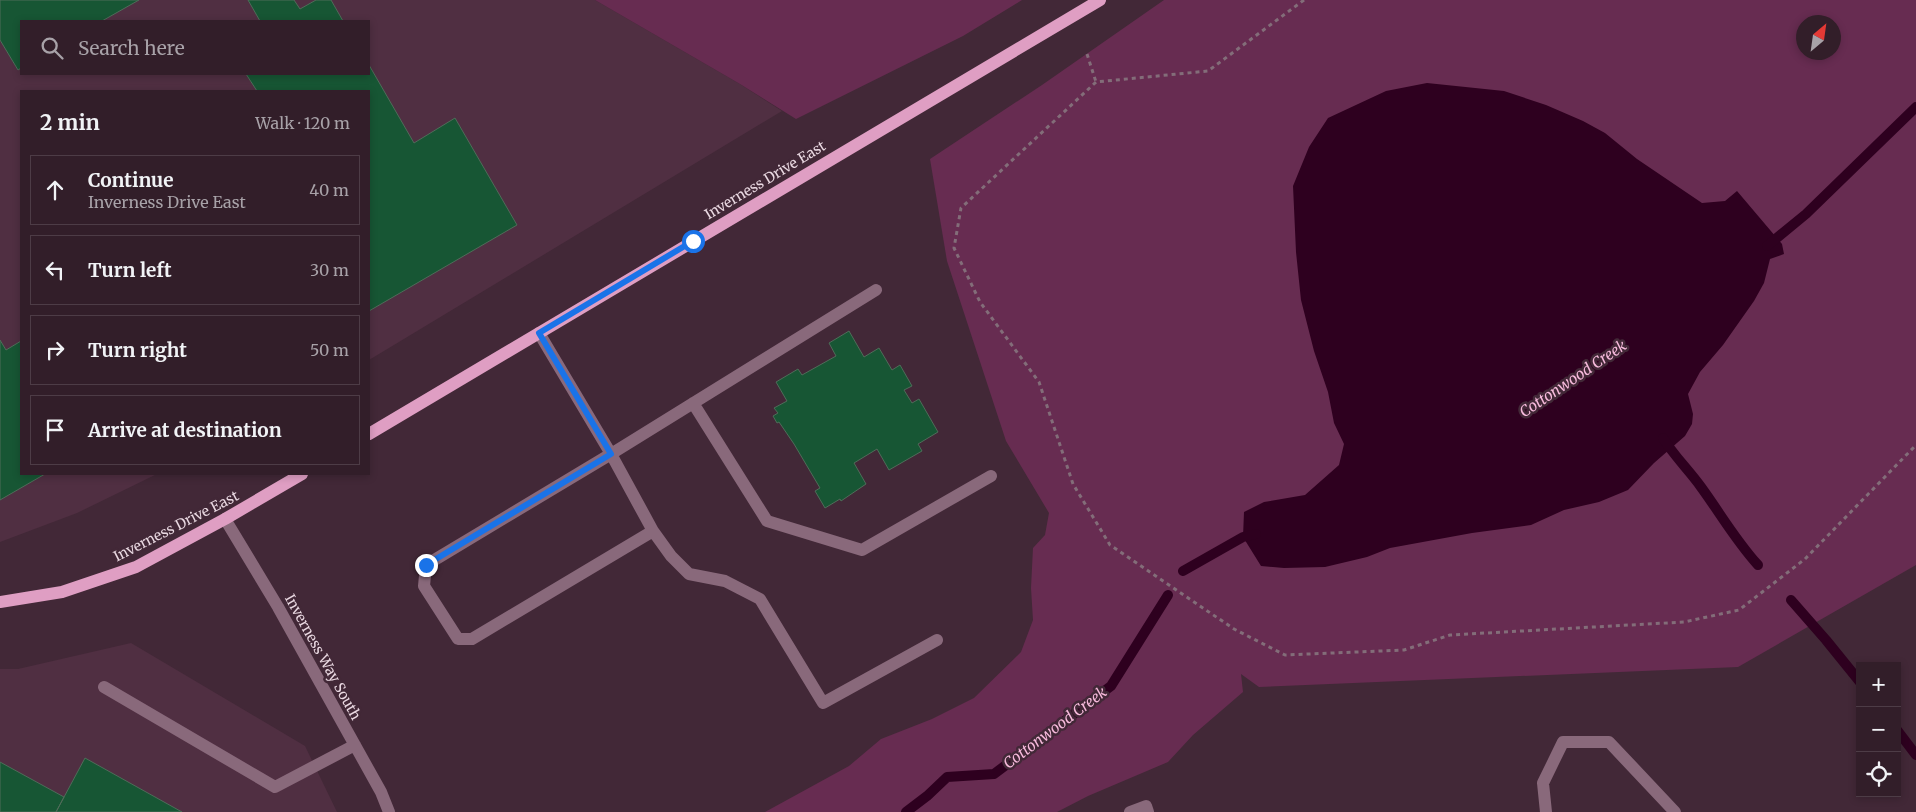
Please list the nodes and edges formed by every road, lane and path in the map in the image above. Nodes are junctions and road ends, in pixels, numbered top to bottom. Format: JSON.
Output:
{"nodes":[{"id":1,"x":1100,"y":0,"type":"edge"},
{"id":2,"x":1304,"y":0,"type":"edge"},
{"id":3,"x":1087,"y":54,"type":"dead end"},
{"id":4,"x":1096,"y":82,"type":"junction"},
{"id":5,"x":876,"y":290,"type":"dead end"},
{"id":6,"x":539,"y":333,"type":"junction"},
{"id":7,"x":692,"y":403,"type":"junction"},
{"id":8,"x":370,"y":433,"type":"edge"},
{"id":9,"x":1916,"y":444,"type":"edge"},
{"id":10,"x":611,"y":454,"type":"junction"},
{"id":11,"x":300,"y":475,"type":"edge"},
{"id":12,"x":991,"y":476,"type":"dead end"},
{"id":13,"x":225,"y":520,"type":"junction"},
{"id":14,"x":653,"y":531,"type":"junction"},
{"id":15,"x":0,"y":602,"type":"edge"},
{"id":16,"x":937,"y":640,"type":"dead end"},
{"id":17,"x":104,"y":688,"type":"dead end"},
{"id":18,"x":355,"y":745,"type":"junction"},
{"id":19,"x":389,"y":812,"type":"edge"},
{"id":20,"x":1130,"y":812,"type":"edge"},
{"id":21,"x":1148,"y":812,"type":"edge"},
{"id":22,"x":1546,"y":812,"type":"edge"},
{"id":23,"x":1675,"y":812,"type":"edge"}],
"edges":[{"from":1,"to":6,"type":"main road","name":"Inverness Drive East"},
{"from":2,"to":4,"type":"path"},
{"from":3,"to":4,"type":"path"},
{"from":4,"to":9,"type":"path"},
{"from":5,"to":7,"type":"street"},
{"from":6,"to":8,"type":"main road","name":"Inverness Drive East"},
{"from":6,"to":10,"type":"street"},
{"from":7,"to":10,"type":"street"},
{"from":7,"to":12,"type":"street"},
{"from":10,"to":14,"type":"street"},
{"from":10,"to":14,"type":"street"},
{"from":11,"to":13,"type":"main road","name":"Inverness Drive East"},
{"from":13,"to":15,"type":"main road","name":"Inverness Drive East"},
{"from":13,"to":18,"type":"street","name":"Inverness Way South"},
{"from":14,"to":16,"type":"street"},
{"from":17,"to":18,"type":"street"},
{"from":18,"to":19,"type":"street","name":"Inverness Way South"},
{"from":20,"to":21,"type":"street"},
{"from":22,"to":23,"type":"street"}]}
